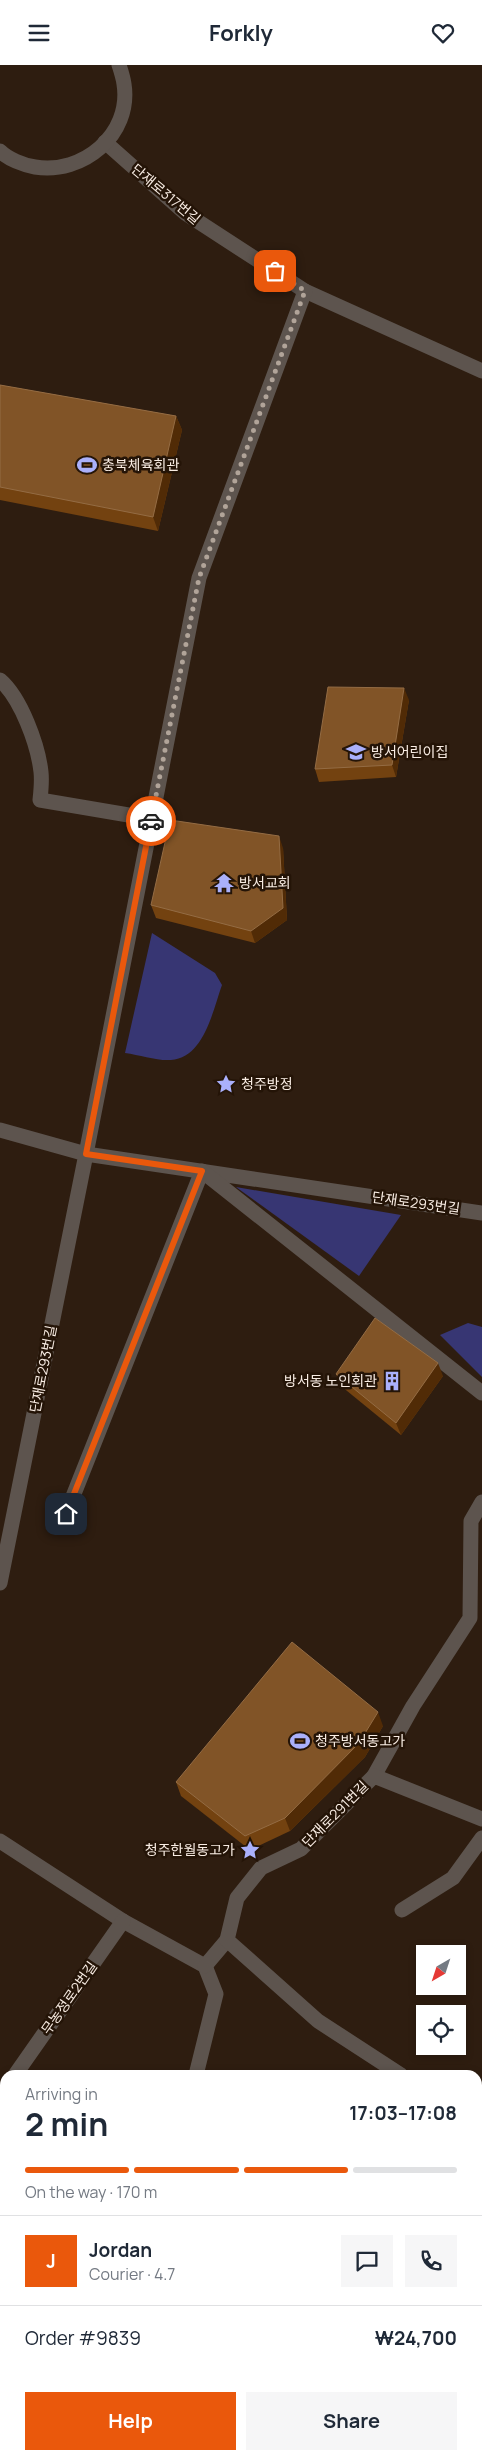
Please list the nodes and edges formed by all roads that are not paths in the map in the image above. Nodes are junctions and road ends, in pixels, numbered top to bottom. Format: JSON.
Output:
{"nodes":[{"id":1,"x":119,"y":65,"type":"edge"},
{"id":2,"x":105,"y":143,"type":"junction"},
{"id":3,"x":0,"y":151,"type":"edge"},
{"id":4,"x":305,"y":291,"type":"junction"},
{"id":5,"x":482,"y":371,"type":"edge"},
{"id":6,"x":0,"y":680,"type":"edge"},
{"id":7,"x":152,"y":819,"type":"junction"},
{"id":8,"x":0,"y":1131,"type":"edge"},
{"id":9,"x":86,"y":1154,"type":"junction"},
{"id":10,"x":202,"y":1171,"type":"junction"},
{"id":11,"x":482,"y":1213,"type":"edge"},
{"id":12,"x":482,"y":1393,"type":"edge"},
{"id":13,"x":482,"y":1502,"type":"edge"},
{"id":14,"x":66,"y":1514,"type":"dead end"},
{"id":15,"x":0,"y":1583,"type":"edge"},
{"id":16,"x":374,"y":1776,"type":"junction"},
{"id":17,"x":482,"y":1819,"type":"edge"},
{"id":18,"x":482,"y":1838,"type":"edge"},
{"id":19,"x":0,"y":1841,"type":"edge"},
{"id":20,"x":402,"y":1911,"type":"dead end"},
{"id":21,"x":123,"y":1921,"type":"junction"},
{"id":22,"x":227,"y":1940,"type":"junction"},
{"id":23,"x":205,"y":1966,"type":"junction"},
{"id":24,"x":19,"y":2070,"type":"edge"},
{"id":25,"x":197,"y":2070,"type":"edge"},
{"id":26,"x":393,"y":2070,"type":"edge"}],
"edges":[{"from":1,"to":2,"type":"street"},
{"from":2,"to":3,"type":"street"},
{"from":2,"to":4,"type":"street","name":"단재로317번길"},
{"from":4,"to":5,"type":"street","name":"단재로317번길"},
{"from":4,"to":7,"type":"street","name":"단재로293번길"},
{"from":6,"to":7,"type":"street"},
{"from":7,"to":9,"type":"street","name":"단재로293번길"},
{"from":8,"to":9,"type":"street","name":"단재로293번길"},
{"from":9,"to":10,"type":"street","name":"단재로293번길"},
{"from":9,"to":15,"type":"street","name":"단재로293번길"},
{"from":10,"to":11,"type":"street","name":"단재로293번길"},
{"from":10,"to":12,"type":"street"},
{"from":10,"to":14,"type":"street"},
{"from":13,"to":16,"type":"street","name":"단재로291번길"},
{"from":16,"to":17,"type":"street","name":"단재로291번길"},
{"from":16,"to":22,"type":"street","name":"단재로291번길"},
{"from":18,"to":20,"type":"street"},
{"from":19,"to":21,"type":"street"},
{"from":21,"to":23,"type":"street"},
{"from":21,"to":24,"type":"street","name":"무농정로2번길"},
{"from":22,"to":23,"type":"street","name":"단재로291번길"},
{"from":22,"to":26,"type":"street"},
{"from":23,"to":25,"type":"street"}]}
